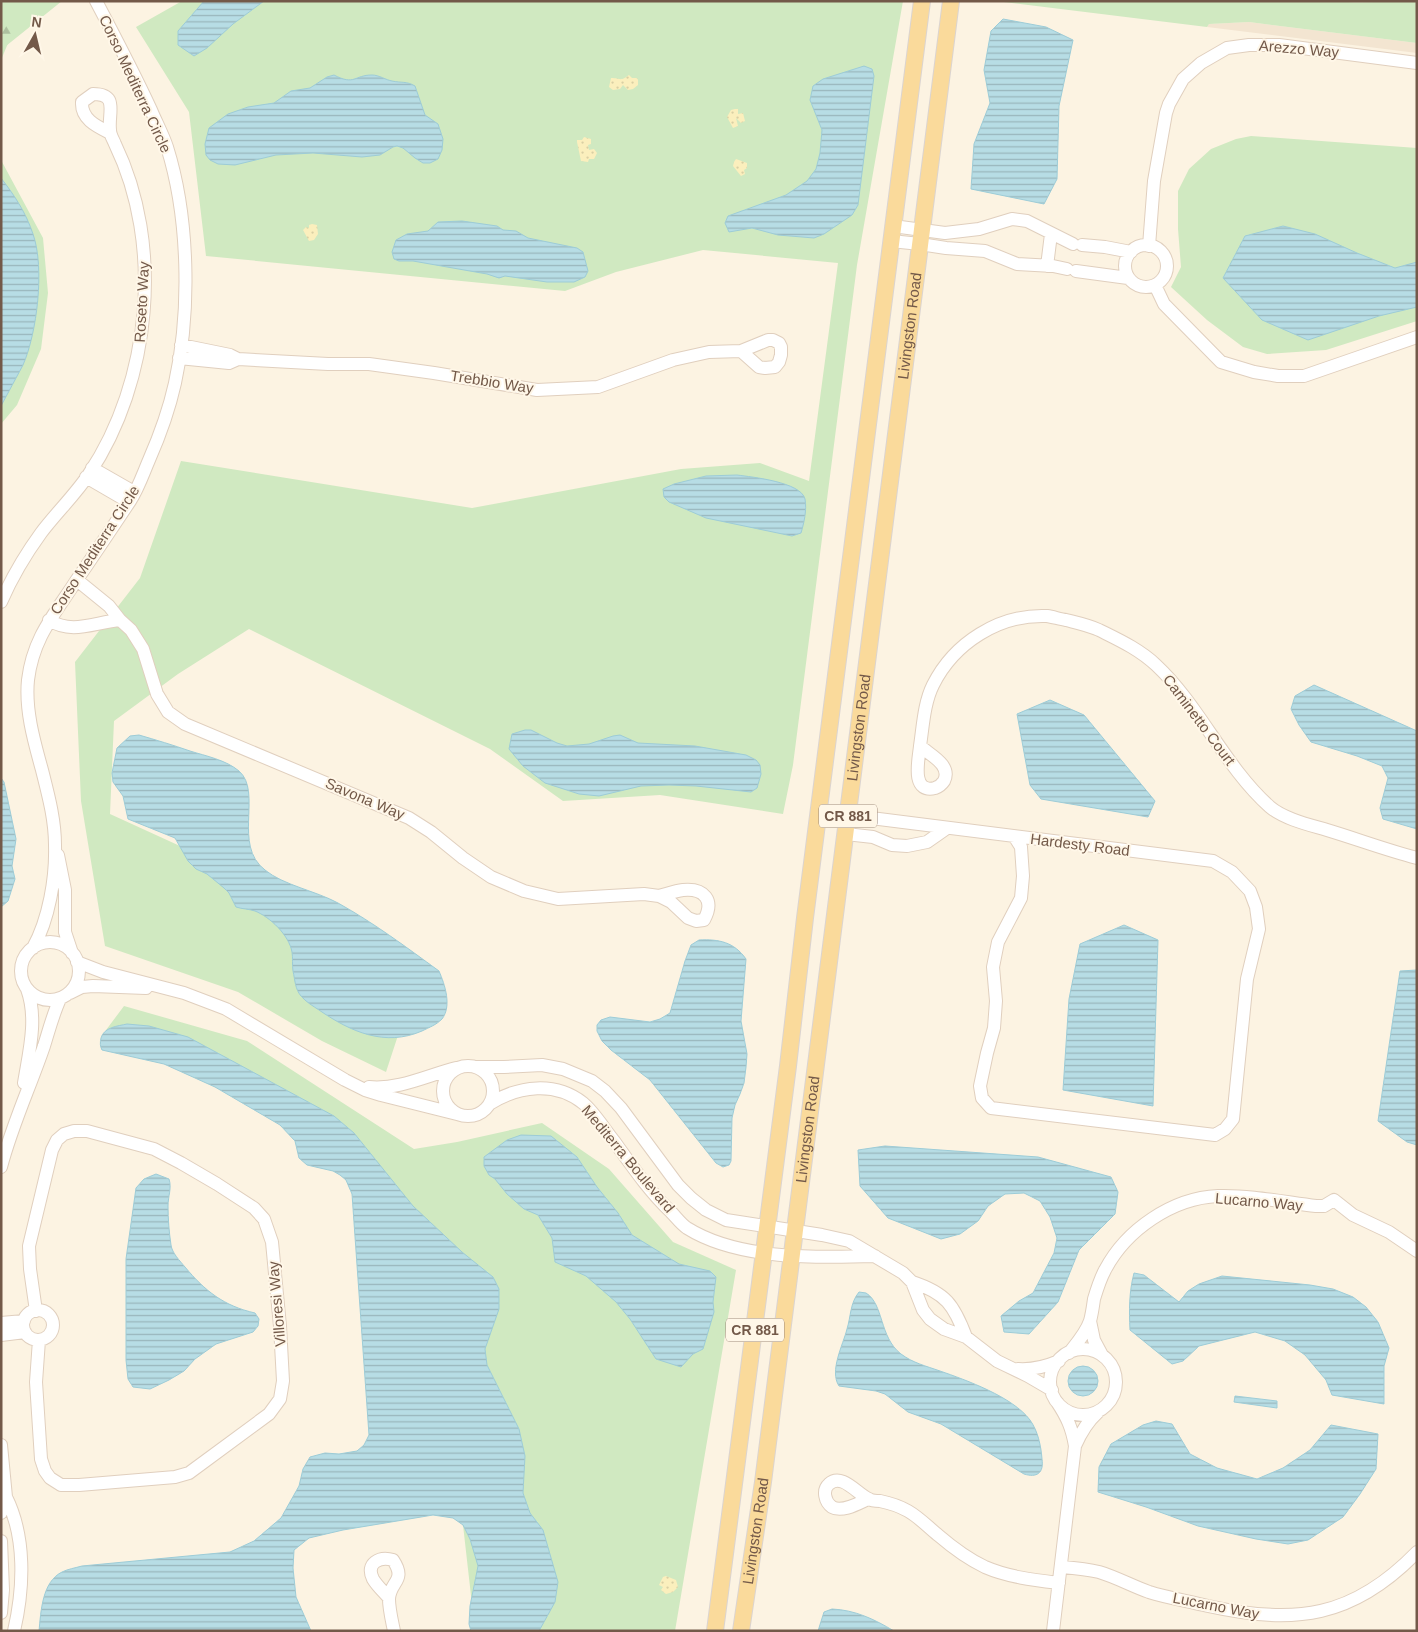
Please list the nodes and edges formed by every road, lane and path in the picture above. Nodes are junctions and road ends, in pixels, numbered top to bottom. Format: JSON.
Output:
{"nodes":[{"id":1,"x":96,"y":1,"type":"edge"},
{"id":2,"x":922,"y":1,"type":"edge"},
{"id":3,"x":951,"y":1,"type":"edge"},
{"id":4,"x":1417,"y":63,"type":"edge"},
{"id":5,"x":110,"y":133,"type":"dead end"},
{"id":6,"x":892,"y":234,"type":"junction"},
{"id":7,"x":1051,"y":234,"type":"junction"},
{"id":8,"x":921,"y":237,"type":"junction"},
{"id":9,"x":1149,"y":246,"type":"junction"},
{"id":10,"x":1131,"y":252,"type":"junction"},
{"id":11,"x":1047,"y":266,"type":"junction"},
{"id":12,"x":1128,"y":278,"type":"junction"},
{"id":13,"x":1155,"y":285,"type":"junction"},
{"id":14,"x":1417,"y":337,"type":"edge"},
{"id":15,"x":741,"y":351,"type":"dead end"},
{"id":16,"x":180,"y":352,"type":"junction"},
{"id":17,"x":89,"y":472,"type":"junction"},
{"id":18,"x":132,"y":497,"type":"junction"},
{"id":19,"x":77,"y":580,"type":"junction"},
{"id":20,"x":1,"y":602,"type":"edge"},
{"id":21,"x":49,"y":620,"type":"junction"},
{"id":22,"x":120,"y":620,"type":"junction"},
{"id":23,"x":920,"y":746,"type":"dead end"},
{"id":24,"x":849,"y":816,"type":"junction"},
{"id":25,"x":948,"y":828,"type":"junction"},
{"id":26,"x":846,"y":834,"type":"junction"},
{"id":27,"x":1014,"y":836,"type":"junction"},
{"id":28,"x":55,"y":845,"type":"junction"},
{"id":29,"x":1417,"y":858,"type":"edge"},
{"id":30,"x":659,"y":896,"type":"dead end"},
{"id":31,"x":33,"y":948,"type":"junction"},
{"id":32,"x":75,"y":957,"type":"junction"},
{"id":33,"x":166,"y":988,"type":"junction"},
{"id":34,"x":27,"y":989,"type":"junction"},
{"id":35,"x":64,"y":996,"type":"junction"},
{"id":36,"x":461,"y":1067,"type":"junction"},
{"id":37,"x":476,"y":1067,"type":"junction"},
{"id":38,"x":354,"y":1085,"type":"junction"},
{"id":39,"x":491,"y":1103,"type":"junction"},
{"id":40,"x":20,"y":1109,"type":"junction"},
{"id":41,"x":457,"y":1114,"type":"junction"},
{"id":42,"x":1,"y":1167,"type":"edge"},
{"id":43,"x":768,"y":1227,"type":"junction"},
{"id":44,"x":795,"y":1231,"type":"junction"},
{"id":45,"x":1417,"y":1251,"type":"edge"},
{"id":46,"x":765,"y":1253,"type":"junction"},
{"id":47,"x":791,"y":1256,"type":"junction"},
{"id":48,"x":875,"y":1256,"type":"junction"},
{"id":49,"x":912,"y":1282,"type":"junction"},
{"id":50,"x":36,"y":1311,"type":"junction"},
{"id":51,"x":1090,"y":1321,"type":"junction"},
{"id":52,"x":1,"y":1323,"type":"edge"},
{"id":53,"x":25,"y":1326,"type":"junction"},
{"id":54,"x":1,"y":1335,"type":"edge"},
{"id":55,"x":966,"y":1337,"type":"junction"},
{"id":56,"x":39,"y":1340,"type":"junction"},
{"id":57,"x":1069,"y":1353,"type":"junction"},
{"id":58,"x":1102,"y":1356,"type":"junction"},
{"id":59,"x":1059,"y":1361,"type":"junction"},
{"id":60,"x":1015,"y":1369,"type":"junction"},
{"id":61,"x":1054,"y":1396,"type":"junction"},
{"id":62,"x":1098,"y":1412,"type":"junction"},
{"id":63,"x":1,"y":1446,"type":"edge"},
{"id":64,"x":1075,"y":1446,"type":"junction"},
{"id":65,"x":6,"y":1498,"type":"junction"},
{"id":66,"x":868,"y":1499,"type":"dead end"},
{"id":67,"x":1,"y":1513,"type":"edge"},
{"id":68,"x":1,"y":1541,"type":"edge"},
{"id":69,"x":1417,"y":1552,"type":"edge"},
{"id":70,"x":1061,"y":1567,"type":"junction"},
{"id":71,"x":1059,"y":1584,"type":"junction"},
{"id":72,"x":389,"y":1598,"type":"dead end"},
{"id":73,"x":1,"y":1613,"type":"edge"},
{"id":74,"x":14,"y":1631,"type":"edge"},
{"id":75,"x":394,"y":1631,"type":"edge"},
{"id":76,"x":715,"y":1631,"type":"edge"},
{"id":77,"x":741,"y":1631,"type":"edge"},
{"id":78,"x":1054,"y":1631,"type":"edge"}],
"edges":[{"from":1,"to":16,"type":"street","name":"Corso Mediterra Circle"},
{"from":2,"to":6,"type":"main road","name":"Livingston Road","number":"CR 881"},
{"from":3,"to":8,"type":"main road","name":"Livingston Road","number":"CR 881"},
{"from":4,"to":9,"type":"street","name":"Arezzo Way"},
{"from":5,"to":17,"type":"street","name":"Roseto Way"},
{"from":6,"to":8,"type":"street"},
{"from":6,"to":43,"type":"main road","name":"Livingston Road","number":"CR 881"},
{"from":7,"to":8,"type":"street"},
{"from":7,"to":10,"type":"street"},
{"from":7,"to":11,"type":"street"},
{"from":8,"to":11,"type":"street"},
{"from":8,"to":24,"type":"main road","name":"Livingston Road","number":"CR 881"},
{"from":9,"to":10,"type":"street"},
{"from":9,"to":13,"type":"street"},
{"from":10,"to":12,"type":"street"},
{"from":11,"to":12,"type":"street"},
{"from":12,"to":13,"type":"street"},
{"from":13,"to":14,"type":"street"},
{"from":15,"to":16,"type":"street","name":"Trebbio Way"},
{"from":16,"to":18,"type":"street","name":"Corso Mediterra Circle"},
{"from":17,"to":18,"type":"street"},
{"from":17,"to":20,"type":"street","name":"Roseto Way"},
{"from":18,"to":19,"type":"street","name":"Corso Mediterra Circle"},
{"from":19,"to":21,"type":"street","name":"Corso Mediterra Circle"},
{"from":19,"to":22,"type":"street","name":"Savona Way"},
{"from":21,"to":22,"type":"street"},
{"from":21,"to":28,"type":"street","name":"Corso Mediterra Circle"},
{"from":22,"to":30,"type":"street","name":"Savona Way"},
{"from":23,"to":29,"type":"street","name":"Caminetto Court"},
{"from":24,"to":25,"type":"street","name":"Hardesty Road"},
{"from":24,"to":26,"type":"main road","name":"Livingston Road","number":"CR 881"},
{"from":25,"to":26,"type":"street"},
{"from":25,"to":27,"type":"street","name":"Hardesty Road"},
{"from":26,"to":44,"type":"main road","name":"Livingston Road","number":"CR 881"},
{"from":27,"to":27,"type":"street","name":"Hardesty Road"},
{"from":28,"to":31,"type":"street","name":"Corso Mediterra Circle"},
{"from":28,"to":32,"type":"street","name":"Corso Mediterra Circle"},
{"from":31,"to":32,"type":"street"},
{"from":31,"to":34,"type":"street","name":"Corso Mediterra Circle"},
{"from":32,"to":33,"type":"street"},
{"from":32,"to":35,"type":"street","name":"Corso Mediterra Circle"},
{"from":33,"to":35,"type":"street"},
{"from":33,"to":38,"type":"street"},
{"from":34,"to":35,"type":"street"},
{"from":34,"to":40,"type":"street","name":"Corso Mediterra Circle"},
{"from":35,"to":40,"type":"street","name":"Corso Mediterra Circle"},
{"from":36,"to":37,"type":"street"},
{"from":36,"to":38,"type":"street"},
{"from":36,"to":41,"type":"street"},
{"from":37,"to":39,"type":"street"},
{"from":37,"to":43,"type":"street","name":"Mediterra Boulevard"},
{"from":38,"to":41,"type":"street"},
{"from":39,"to":41,"type":"street"},
{"from":39,"to":46,"type":"street","name":"Mediterra Boulevard"},
{"from":40,"to":42,"type":"street","name":"Corso Mediterra Circle"},
{"from":43,"to":44,"type":"street","name":"Mediterra Boulevard"},
{"from":43,"to":46,"type":"main road","name":"Livingston Road","number":"CR 881"},
{"from":44,"to":47,"type":"main road","name":"Livingston Road","number":"CR 881"},
{"from":44,"to":48,"type":"street","name":"Mediterra Boulevard"},
{"from":45,"to":51,"type":"street","name":"Lucarno Way"},
{"from":46,"to":47,"type":"street","name":"Mediterra Boulevard"},
{"from":46,"to":76,"type":"main road","name":"Livingston Road","number":"CR 881"},
{"from":47,"to":48,"type":"street","name":"Mediterra Boulevard"},
{"from":47,"to":77,"type":"main road","name":"Livingston Road","number":"CR 881"},
{"from":48,"to":49,"type":"street","name":"Mediterra Boulevard"},
{"from":49,"to":55,"type":"street","name":"Mediterra Boulevard"},
{"from":49,"to":55,"type":"street"},
{"from":50,"to":53,"type":"street"},
{"from":50,"to":56,"type":"street"},
{"from":50,"to":56,"type":"street","name":"Villoresi Way"},
{"from":51,"to":57,"type":"street","name":"Lucarno Way"},
{"from":51,"to":58,"type":"street","name":"Lucarno Way"},
{"from":52,"to":53,"type":"street"},
{"from":53,"to":54,"type":"street"},
{"from":53,"to":56,"type":"street"},
{"from":55,"to":60,"type":"street"},
{"from":57,"to":58,"type":"street"},
{"from":57,"to":59,"type":"street"},
{"from":58,"to":62,"type":"street"},
{"from":59,"to":60,"type":"street"},
{"from":59,"to":61,"type":"street"},
{"from":60,"to":61,"type":"street"},
{"from":61,"to":62,"type":"street"},
{"from":61,"to":64,"type":"street"},
{"from":62,"to":64,"type":"street"},
{"from":63,"to":65,"type":"street"},
{"from":64,"to":70,"type":"street"},
{"from":65,"to":67,"type":"street"},
{"from":65,"to":74,"type":"street"},
{"from":66,"to":71,"type":"street"},
{"from":68,"to":73,"type":"street"},
{"from":69,"to":70,"type":"street","name":"Lucarno Way"},
{"from":70,"to":71,"type":"street"},
{"from":71,"to":78,"type":"street"},
{"from":72,"to":75,"type":"street"}]}
